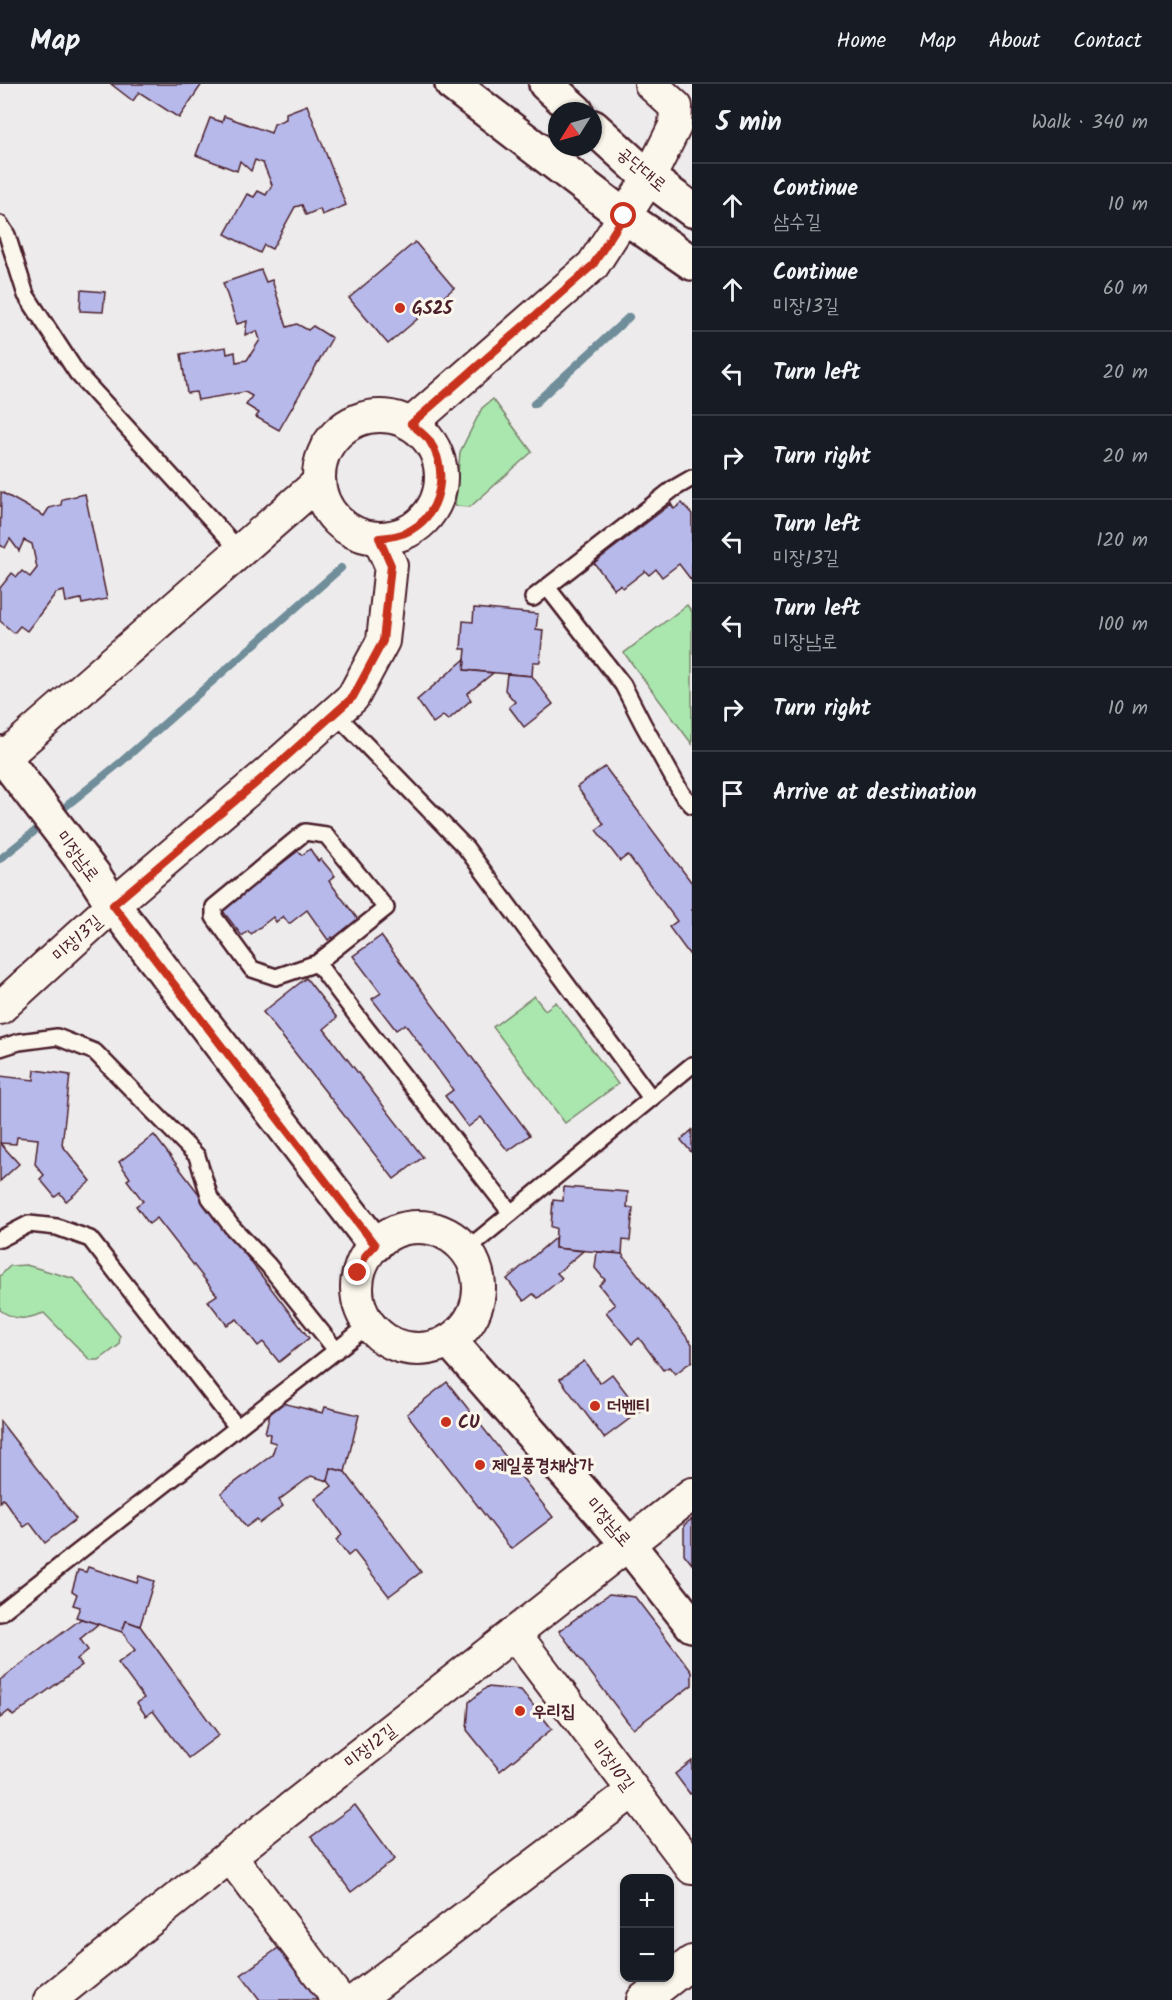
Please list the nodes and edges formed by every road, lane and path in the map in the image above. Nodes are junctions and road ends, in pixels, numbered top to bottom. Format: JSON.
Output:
{"nodes":[{"id":1,"x":453,"y":84,"type":"edge"},
{"id":2,"x":546,"y":84,"type":"edge"},
{"id":3,"x":651,"y":84,"type":"edge"},
{"id":4,"x":566,"y":102,"type":"edge"},
{"id":5,"x":602,"y":135,"type":"edge"},
{"id":6,"x":650,"y":178,"type":"junction"},
{"id":7,"x":692,"y":210,"type":"edge"},
{"id":8,"x":624,"y":216,"type":"junction"},
{"id":9,"x":0,"y":224,"type":"edge"},
{"id":10,"x":692,"y":263,"type":"edge"},
{"id":11,"x":411,"y":424,"type":"junction"},
{"id":12,"x":692,"y":478,"type":"edge"},
{"id":13,"x":318,"y":483,"type":"junction"},
{"id":14,"x":379,"y":538,"type":"junction"},
{"id":15,"x":240,"y":551,"type":"junction"},
{"id":16,"x":547,"y":587,"type":"junction"},
{"id":17,"x":533,"y":598,"type":"dead end"},
{"id":18,"x":335,"y":713,"type":"junction"},
{"id":19,"x":1,"y":757,"type":"edge"},
{"id":20,"x":692,"y":806,"type":"edge"},
{"id":21,"x":113,"y":905,"type":"junction"},
{"id":22,"x":317,"y":963,"type":"junction"},
{"id":23,"x":0,"y":1008,"type":"edge"},
{"id":24,"x":0,"y":1048,"type":"edge"},
{"id":25,"x":692,"y":1065,"type":"edge"},
{"id":26,"x":651,"y":1098,"type":"junction"},
{"id":27,"x":511,"y":1213,"type":"junction"},
{"id":28,"x":0,"y":1239,"type":"edge"},
{"id":29,"x":375,"y":1245,"type":"junction"},
{"id":30,"x":466,"y":1250,"type":"junction"},
{"id":31,"x":370,"y":1324,"type":"junction"},
{"id":32,"x":450,"y":1341,"type":"junction"},
{"id":33,"x":336,"y":1350,"type":"junction"},
{"id":34,"x":237,"y":1427,"type":"junction"},
{"id":35,"x":692,"y":1494,"type":"edge"},
{"id":36,"x":628,"y":1544,"type":"junction"},
{"id":37,"x":0,"y":1612,"type":"edge"},
{"id":38,"x":692,"y":1625,"type":"edge"},
{"id":39,"x":514,"y":1634,"type":"junction"},
{"id":40,"x":633,"y":1791,"type":"junction"},
{"id":41,"x":230,"y":1856,"type":"junction"},
{"id":42,"x":692,"y":1868,"type":"edge"},
{"id":43,"x":692,"y":1962,"type":"edge"},
{"id":44,"x":50,"y":2000,"type":"edge"},
{"id":45,"x":339,"y":2000,"type":"edge"},
{"id":46,"x":356,"y":2000,"type":"edge"},
{"id":47,"x":643,"y":2000,"type":"edge"}],
"edges":[{"from":1,"to":8,"type":"street"},
{"from":2,"to":4,"type":"street"},
{"from":3,"to":6,"type":"street"},
{"from":5,"to":6,"type":"street","name":"공단대로"},
{"from":6,"to":7,"type":"street","name":"공단대로"},
{"from":6,"to":8,"type":"street"},
{"from":8,"to":10,"type":"street"},
{"from":8,"to":11,"type":"street"},
{"from":9,"to":15,"type":"lane"},
{"from":11,"to":13,"type":"street"},
{"from":11,"to":14,"type":"street"},
{"from":12,"to":16,"type":"lane"},
{"from":13,"to":14,"type":"street"},
{"from":13,"to":15,"type":"street"},
{"from":14,"to":18,"type":"street","name":"미장13길"},
{"from":15,"to":19,"type":"street"},
{"from":16,"to":17,"type":"lane"},
{"from":16,"to":20,"type":"lane"},
{"from":18,"to":21,"type":"street","name":"미장13길"},
{"from":18,"to":26,"type":"lane"},
{"from":19,"to":21,"type":"street","name":"미장남로"},
{"from":21,"to":23,"type":"street","name":"미장13길"},
{"from":21,"to":29,"type":"street","name":"미장남로"},
{"from":22,"to":22,"type":"lane"},
{"from":22,"to":27,"type":"lane"},
{"from":24,"to":33,"type":"lane"},
{"from":25,"to":26,"type":"lane"},
{"from":26,"to":27,"type":"lane"},
{"from":27,"to":30,"type":"lane"},
{"from":28,"to":34,"type":"lane"},
{"from":29,"to":30,"type":"street"},
{"from":29,"to":31,"type":"street"},
{"from":30,"to":32,"type":"street"},
{"from":31,"to":32,"type":"street"},
{"from":31,"to":33,"type":"lane"},
{"from":32,"to":36,"type":"street","name":"미장남로"},
{"from":33,"to":34,"type":"lane"},
{"from":34,"to":37,"type":"lane"},
{"from":35,"to":36,"type":"street","name":"미장12길"},
{"from":36,"to":38,"type":"street","name":"미장남로"},
{"from":36,"to":39,"type":"street","name":"미장12길"},
{"from":39,"to":40,"type":"street","name":"미장10길"},
{"from":39,"to":41,"type":"street","name":"미장12길"},
{"from":40,"to":42,"type":"street","name":"미장10길"},
{"from":40,"to":46,"type":"street"},
{"from":41,"to":44,"type":"street","name":"미장12길"},
{"from":41,"to":45,"type":"street"},
{"from":43,"to":47,"type":"street"}]}
